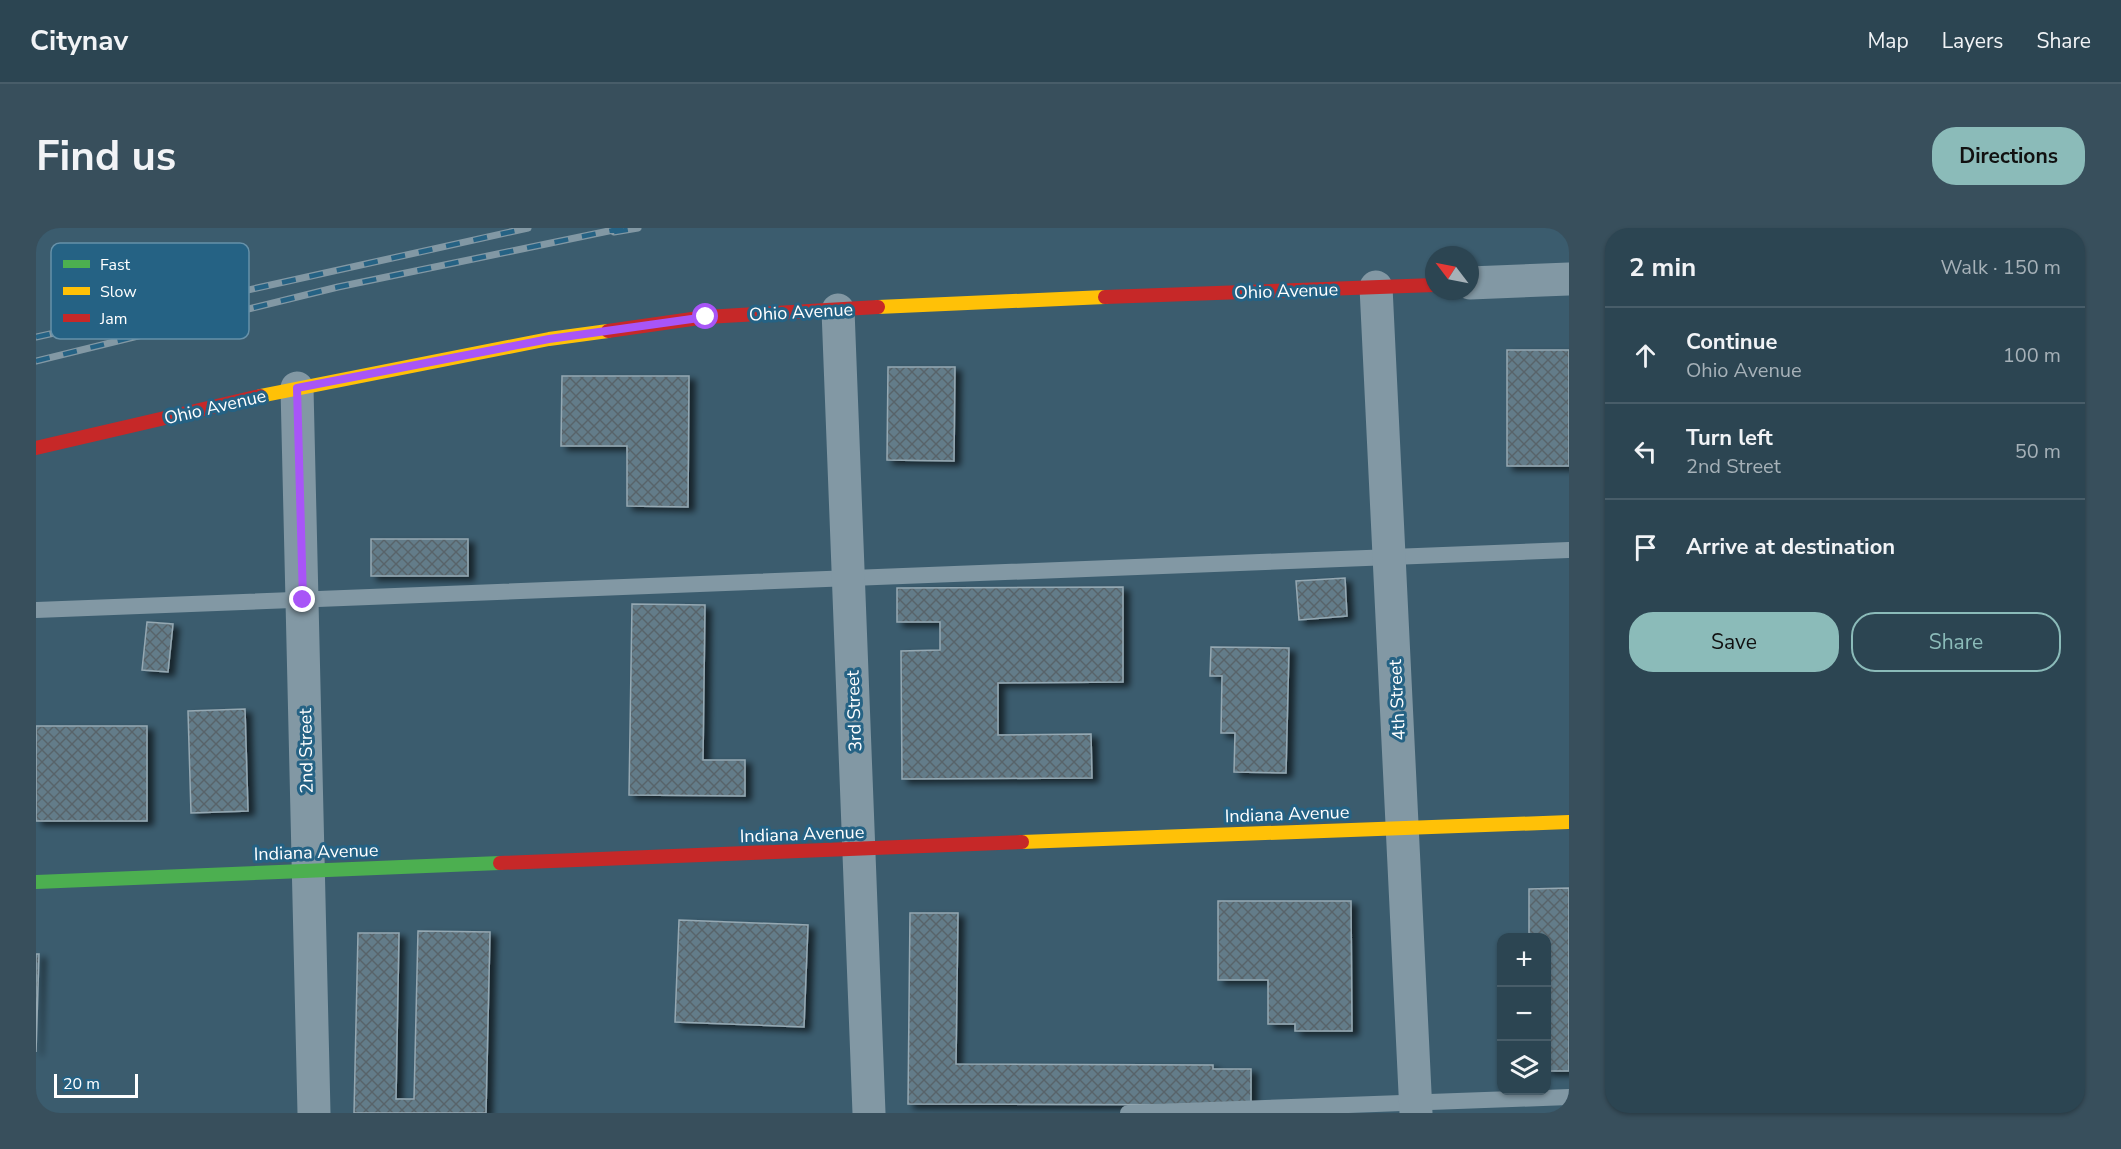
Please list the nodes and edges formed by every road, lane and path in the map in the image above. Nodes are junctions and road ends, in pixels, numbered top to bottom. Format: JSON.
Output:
{"nodes":[{"id":1,"x":1569,"y":279,"type":"edge"},
{"id":2,"x":1479,"y":284,"type":"edge"},
{"id":3,"x":1425,"y":285,"type":"edge"},
{"id":4,"x":1376,"y":287,"type":"junction"},
{"id":5,"x":838,"y":310,"type":"junction"},
{"id":6,"x":297,"y":388,"type":"junction"},
{"id":7,"x":36,"y":448,"type":"edge"},
{"id":8,"x":1569,"y":550,"type":"edge"},
{"id":9,"x":1390,"y":557,"type":"junction"},
{"id":10,"x":849,"y":579,"type":"junction"},
{"id":11,"x":303,"y":600,"type":"junction"},
{"id":12,"x":36,"y":610,"type":"edge"},
{"id":13,"x":1569,"y":822,"type":"edge"},
{"id":14,"x":1403,"y":827,"type":"junction"},
{"id":15,"x":860,"y":850,"type":"junction"},
{"id":16,"x":309,"y":870,"type":"junction"},
{"id":17,"x":36,"y":882,"type":"edge"},
{"id":18,"x":1569,"y":1097,"type":"edge"},
{"id":19,"x":1415,"y":1108,"type":"edge"},
{"id":20,"x":314,"y":1113,"type":"edge"},
{"id":21,"x":869,"y":1113,"type":"edge"},
{"id":22,"x":1128,"y":1113,"type":"edge"}],
"edges":[{"from":1,"to":2,"type":"street"},
{"from":3,"to":4,"type":"street","name":"Ohio Avenue"},
{"from":4,"to":5,"type":"street","name":"Ohio Avenue"},
{"from":4,"to":9,"type":"street","name":"4th Street"},
{"from":5,"to":6,"type":"street","name":"Ohio Avenue"},
{"from":5,"to":10,"type":"street","name":"3rd Street"},
{"from":6,"to":7,"type":"street","name":"Ohio Avenue"},
{"from":6,"to":11,"type":"street","name":"2nd Street"},
{"from":8,"to":9,"type":"lane"},
{"from":9,"to":10,"type":"lane"},
{"from":9,"to":14,"type":"street","name":"4th Street"},
{"from":10,"to":11,"type":"lane"},
{"from":10,"to":15,"type":"street","name":"3rd Street"},
{"from":11,"to":12,"type":"lane"},
{"from":11,"to":16,"type":"street","name":"2nd Street"},
{"from":13,"to":14,"type":"street","name":"Indiana Avenue"},
{"from":14,"to":15,"type":"street","name":"Indiana Avenue"},
{"from":14,"to":19,"type":"street","name":"4th Street"},
{"from":15,"to":16,"type":"street","name":"Indiana Avenue"},
{"from":15,"to":21,"type":"street","name":"3rd Street"},
{"from":16,"to":17,"type":"street","name":"Indiana Avenue"},
{"from":16,"to":20,"type":"street","name":"2nd Street"},
{"from":18,"to":19,"type":"lane"},
{"from":19,"to":22,"type":"lane"}]}
